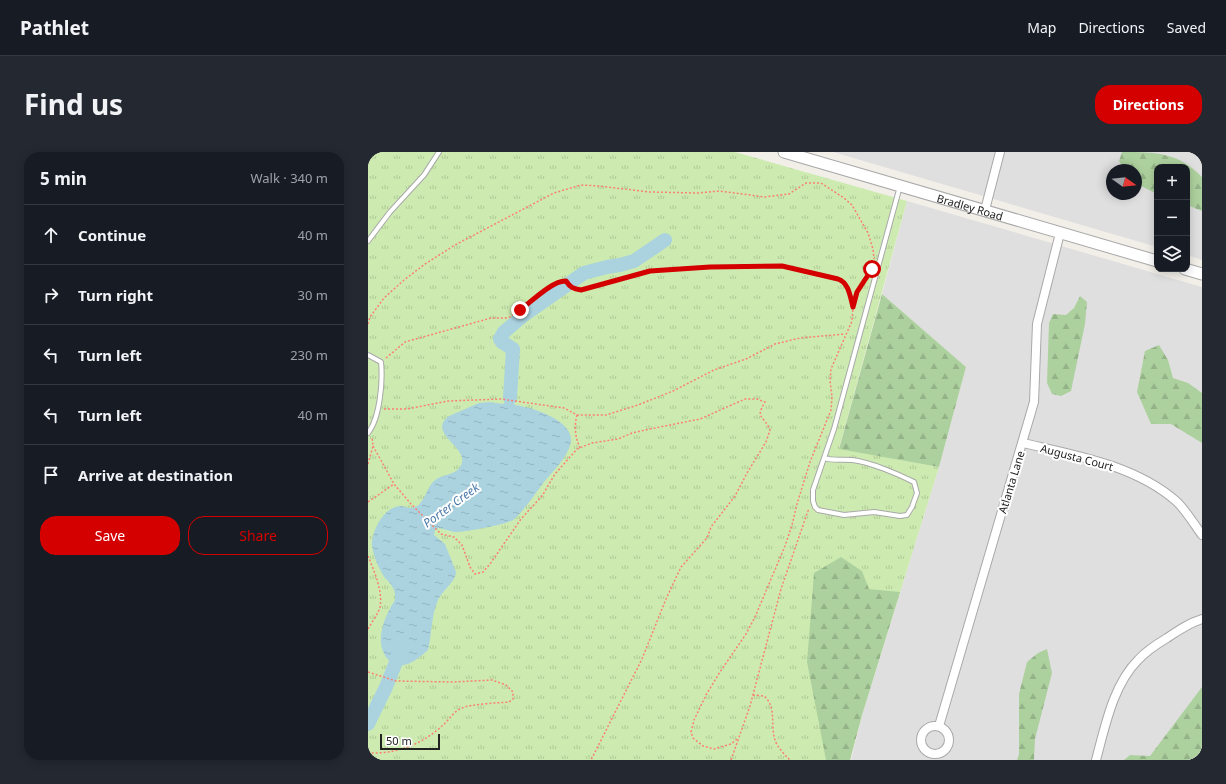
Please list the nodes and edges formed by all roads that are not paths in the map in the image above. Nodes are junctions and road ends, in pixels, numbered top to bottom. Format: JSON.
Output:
{"nodes":[{"id":1,"x":439,"y":152,"type":"edge"},
{"id":2,"x":784,"y":152,"type":"edge"},
{"id":3,"x":1000,"y":152,"type":"edge"},
{"id":4,"x":900,"y":186,"type":"junction"},
{"id":5,"x":985,"y":210,"type":"junction"},
{"id":6,"x":1060,"y":233,"type":"junction"},
{"id":7,"x":368,"y":241,"type":"edge"},
{"id":8,"x":1154,"y":260,"type":"edge"},
{"id":9,"x":1190,"y":270,"type":"edge"},
{"id":10,"x":1202,"y":274,"type":"edge"},
{"id":11,"x":368,"y":356,"type":"edge"},
{"id":12,"x":368,"y":433,"type":"edge"},
{"id":13,"x":1023,"y":443,"type":"junction"},
{"id":14,"x":824,"y":458,"type":"junction"},
{"id":15,"x":1202,"y":534,"type":"edge"},
{"id":16,"x":1202,"y":619,"type":"edge"},
{"id":17,"x":939,"y":726,"type":"dead end"},
{"id":18,"x":1096,"y":760,"type":"edge"}],
"edges":[{"from":1,"to":7,"type":"lane"},
{"from":2,"to":4,"type":"street","name":"Bradley Road"},
{"from":3,"to":5,"type":"street"},
{"from":4,"to":5,"type":"street","name":"Bradley Road"},
{"from":4,"to":14,"type":"lane"},
{"from":5,"to":6,"type":"street","name":"Bradley Road"},
{"from":6,"to":8,"type":"street","name":"Bradley Road"},
{"from":6,"to":13,"type":"street","name":"Atlanta Lane"},
{"from":9,"to":10,"type":"street"},
{"from":11,"to":12,"type":"lane"},
{"from":13,"to":15,"type":"street","name":"Augusta Court"},
{"from":13,"to":17,"type":"street","name":"Atlanta Lane"},
{"from":14,"to":14,"type":"lane"},
{"from":16,"to":18,"type":"street"}]}
